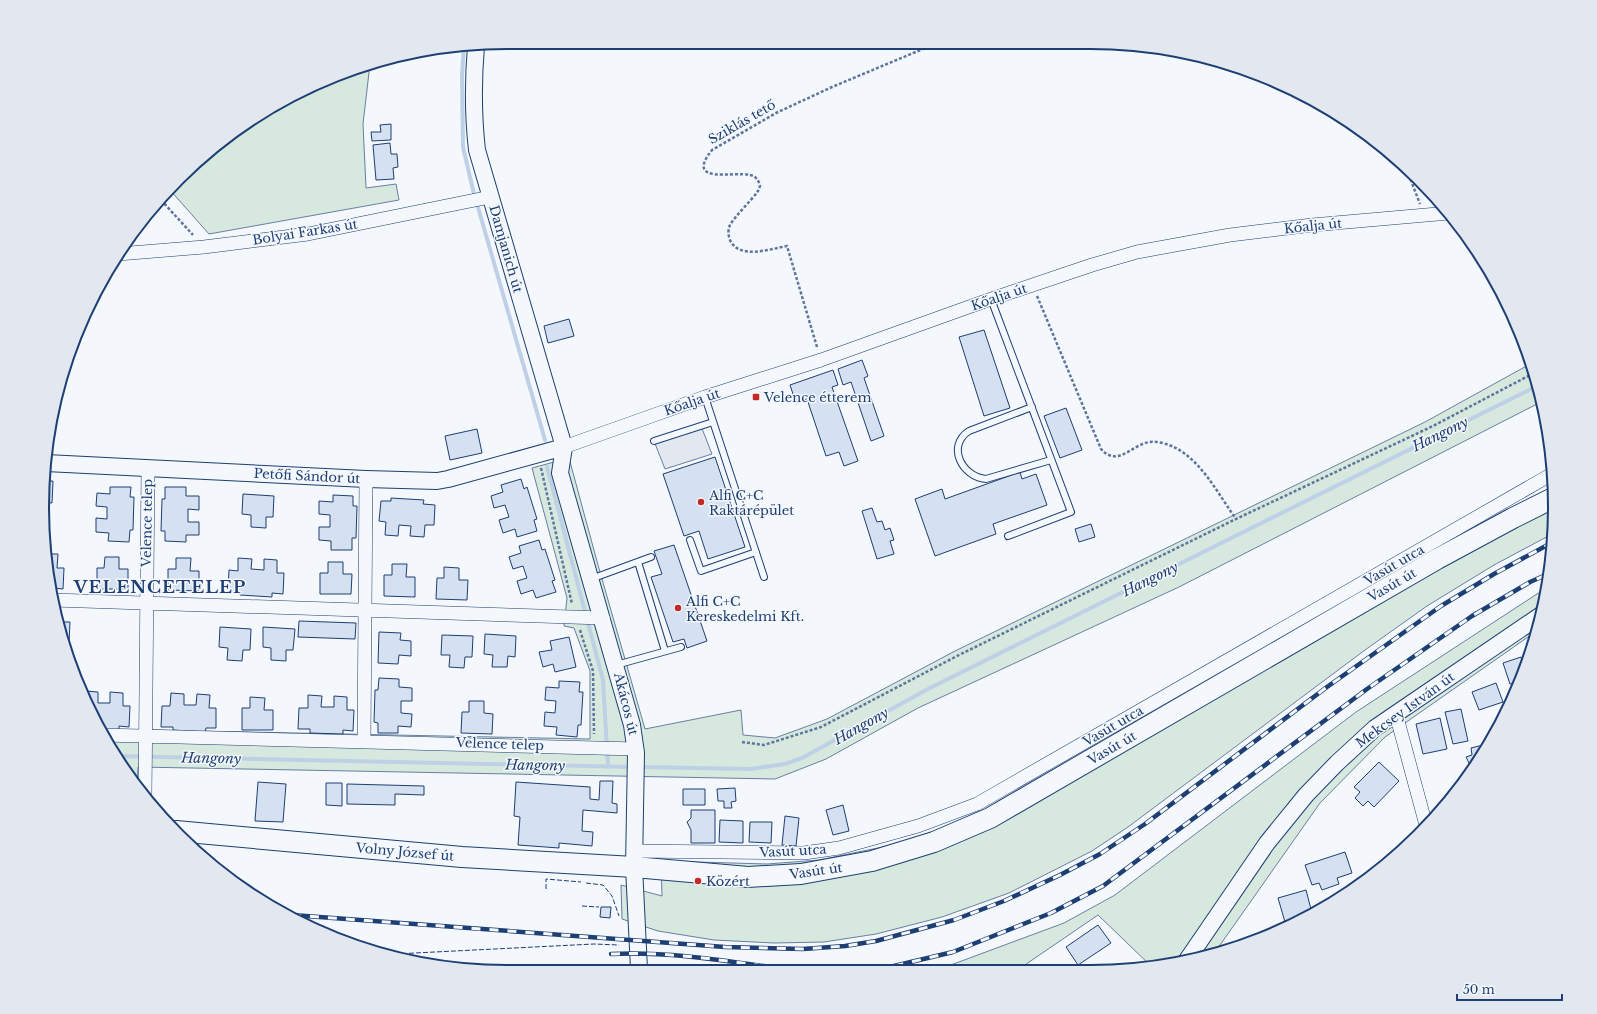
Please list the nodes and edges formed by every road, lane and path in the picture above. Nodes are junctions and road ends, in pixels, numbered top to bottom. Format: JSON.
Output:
{"nodes":[{"id":1,"x":923,"y":49,"type":"edge"},
{"id":2,"x":476,"y":50,"type":"edge"},
{"id":3,"x":1411,"y":180,"type":"edge"},
{"id":4,"x":486,"y":198,"type":"junction"},
{"id":5,"x":164,"y":204,"type":"edge"},
{"id":6,"x":1441,"y":214,"type":"edge"},
{"id":7,"x":1424,"y":216,"type":"junction"},
{"id":8,"x":204,"y":247,"type":"junction"},
{"id":9,"x":126,"y":253,"type":"edge"},
{"id":10,"x":1032,"y":285,"type":"junction"},
{"id":11,"x":991,"y":299,"type":"junction"},
{"id":12,"x":821,"y":360,"type":"junction"},
{"id":13,"x":1529,"y":376,"type":"edge"},
{"id":14,"x":705,"y":397,"type":"junction"},
{"id":15,"x":1032,"y":407,"type":"junction"},
{"id":16,"x":714,"y":422,"type":"junction"},
{"id":17,"x":654,"y":441,"type":"dead end"},
{"id":18,"x":564,"y":448,"type":"junction"},
{"id":19,"x":537,"y":455,"type":"junction"},
{"id":20,"x":1051,"y":460,"type":"junction"},
{"id":21,"x":51,"y":463,"type":"edge"},
{"id":22,"x":148,"y":468,"type":"junction"},
{"id":23,"x":1547,"y":477,"type":"edge"},
{"id":24,"x":366,"y":479,"type":"junction"},
{"id":25,"x":1548,"y":501,"type":"edge"},
{"id":26,"x":1236,"y":519,"type":"junction"},
{"id":27,"x":1008,"y":536,"type":"dead end"},
{"id":28,"x":690,"y":540,"type":"dead end"},
{"id":29,"x":756,"y":552,"type":"junction"},
{"id":30,"x":652,"y":557,"type":"dead end"},
{"id":31,"x":638,"y":562,"type":"junction"},
{"id":32,"x":764,"y":576,"type":"dead end"},
{"id":33,"x":591,"y":579,"type":"junction"},
{"id":34,"x":59,"y":600,"type":"edge"},
{"id":35,"x":146,"y":603,"type":"junction"},
{"id":36,"x":366,"y":611,"type":"junction"},
{"id":37,"x":589,"y":618,"type":"junction"},
{"id":38,"x":1533,"y":620,"type":"edge"},
{"id":39,"x":681,"y":647,"type":"dead end"},
{"id":40,"x":665,"y":651,"type":"junction"},
{"id":41,"x":616,"y":665,"type":"junction"},
{"id":42,"x":1396,"y":714,"type":"junction"},
{"id":43,"x":110,"y":736,"type":"edge"},
{"id":44,"x":145,"y":741,"type":"junction"},
{"id":45,"x":364,"y":741,"type":"junction"},
{"id":46,"x":742,"y":742,"type":"dead end"},
{"id":47,"x":596,"y":747,"type":"junction"},
{"id":48,"x":636,"y":751,"type":"junction"},
{"id":49,"x":145,"y":787,"type":"edge"},
{"id":50,"x":1424,"y":819,"type":"edge"},
{"id":51,"x":184,"y":832,"type":"edge"},
{"id":52,"x":635,"y":859,"type":"junction"},
{"id":53,"x":1192,"y":953,"type":"edge"},
{"id":54,"x":639,"y":965,"type":"edge"}],
"edges":[{"from":1,"to":12,"type":"path","name":"Sziklás tető"},
{"from":2,"to":4,"type":"street","name":"Damjanich út"},
{"from":3,"to":7,"type":"path"},
{"from":4,"to":8,"type":"street","name":"Bolyai Farkas út"},
{"from":4,"to":18,"type":"street","name":"Damjanich út"},
{"from":5,"to":8,"type":"path"},
{"from":6,"to":7,"type":"street","name":"Kőalja út"},
{"from":7,"to":10,"type":"street","name":"Kőalja út"},
{"from":8,"to":9,"type":"street","name":"Bolyai Farkas út"},
{"from":10,"to":11,"type":"street","name":"Kőalja út"},
{"from":10,"to":26,"type":"path"},
{"from":11,"to":12,"type":"street","name":"Kőalja út"},
{"from":11,"to":15,"type":"lane"},
{"from":12,"to":14,"type":"street","name":"Kőalja út"},
{"from":13,"to":26,"type":"path"},
{"from":14,"to":16,"type":"lane"},
{"from":14,"to":18,"type":"street","name":"Kőalja út"},
{"from":15,"to":20,"type":"lane"},
{"from":15,"to":20,"type":"lane"},
{"from":16,"to":17,"type":"lane"},
{"from":16,"to":29,"type":"lane"},
{"from":18,"to":19,"type":"street","name":"Petőfi Sándor út"},
{"from":18,"to":33,"type":"street","name":"Akácos út"},
{"from":19,"to":24,"type":"street","name":"Petőfi Sándor út"},
{"from":19,"to":37,"type":"path"},
{"from":20,"to":27,"type":"lane"},
{"from":21,"to":22,"type":"street","name":"Petőfi Sándor út"},
{"from":22,"to":24,"type":"street","name":"Petőfi Sándor út"},
{"from":22,"to":35,"type":"street","name":"Velence telep"},
{"from":23,"to":52,"type":"street","name":"Vasút utca"},
{"from":24,"to":36,"type":"street"},
{"from":25,"to":52,"type":"main road","name":"Vasút út"},
{"from":26,"to":46,"type":"path"},
{"from":28,"to":29,"type":"lane"},
{"from":29,"to":32,"type":"lane"},
{"from":30,"to":31,"type":"lane"},
{"from":31,"to":33,"type":"lane"},
{"from":31,"to":40,"type":"lane"},
{"from":33,"to":37,"type":"street","name":"Akácos út"},
{"from":34,"to":35,"type":"street"},
{"from":35,"to":36,"type":"street"},
{"from":35,"to":44,"type":"street","name":"Velence telep"},
{"from":36,"to":37,"type":"street"},
{"from":36,"to":45,"type":"street"},
{"from":37,"to":41,"type":"street","name":"Akácos út"},
{"from":37,"to":47,"type":"path"},
{"from":38,"to":42,"type":"street","name":"Mekcsey István út"},
{"from":39,"to":40,"type":"lane"},
{"from":40,"to":41,"type":"lane"},
{"from":41,"to":48,"type":"street","name":"Akácos út"},
{"from":42,"to":50,"type":"street"},
{"from":42,"to":53,"type":"street","name":"Mekcsey István út"},
{"from":43,"to":44,"type":"street","name":"Velence telep"},
{"from":44,"to":45,"type":"street","name":"Velence telep"},
{"from":44,"to":49,"type":"street"},
{"from":45,"to":47,"type":"street","name":"Velence telep"},
{"from":47,"to":48,"type":"street","name":"Velence telep"},
{"from":48,"to":52,"type":"street","name":"Akácos út"},
{"from":51,"to":52,"type":"main road","name":"Volny József út"},
{"from":52,"to":54,"type":"street","name":"Akácos út"}]}
